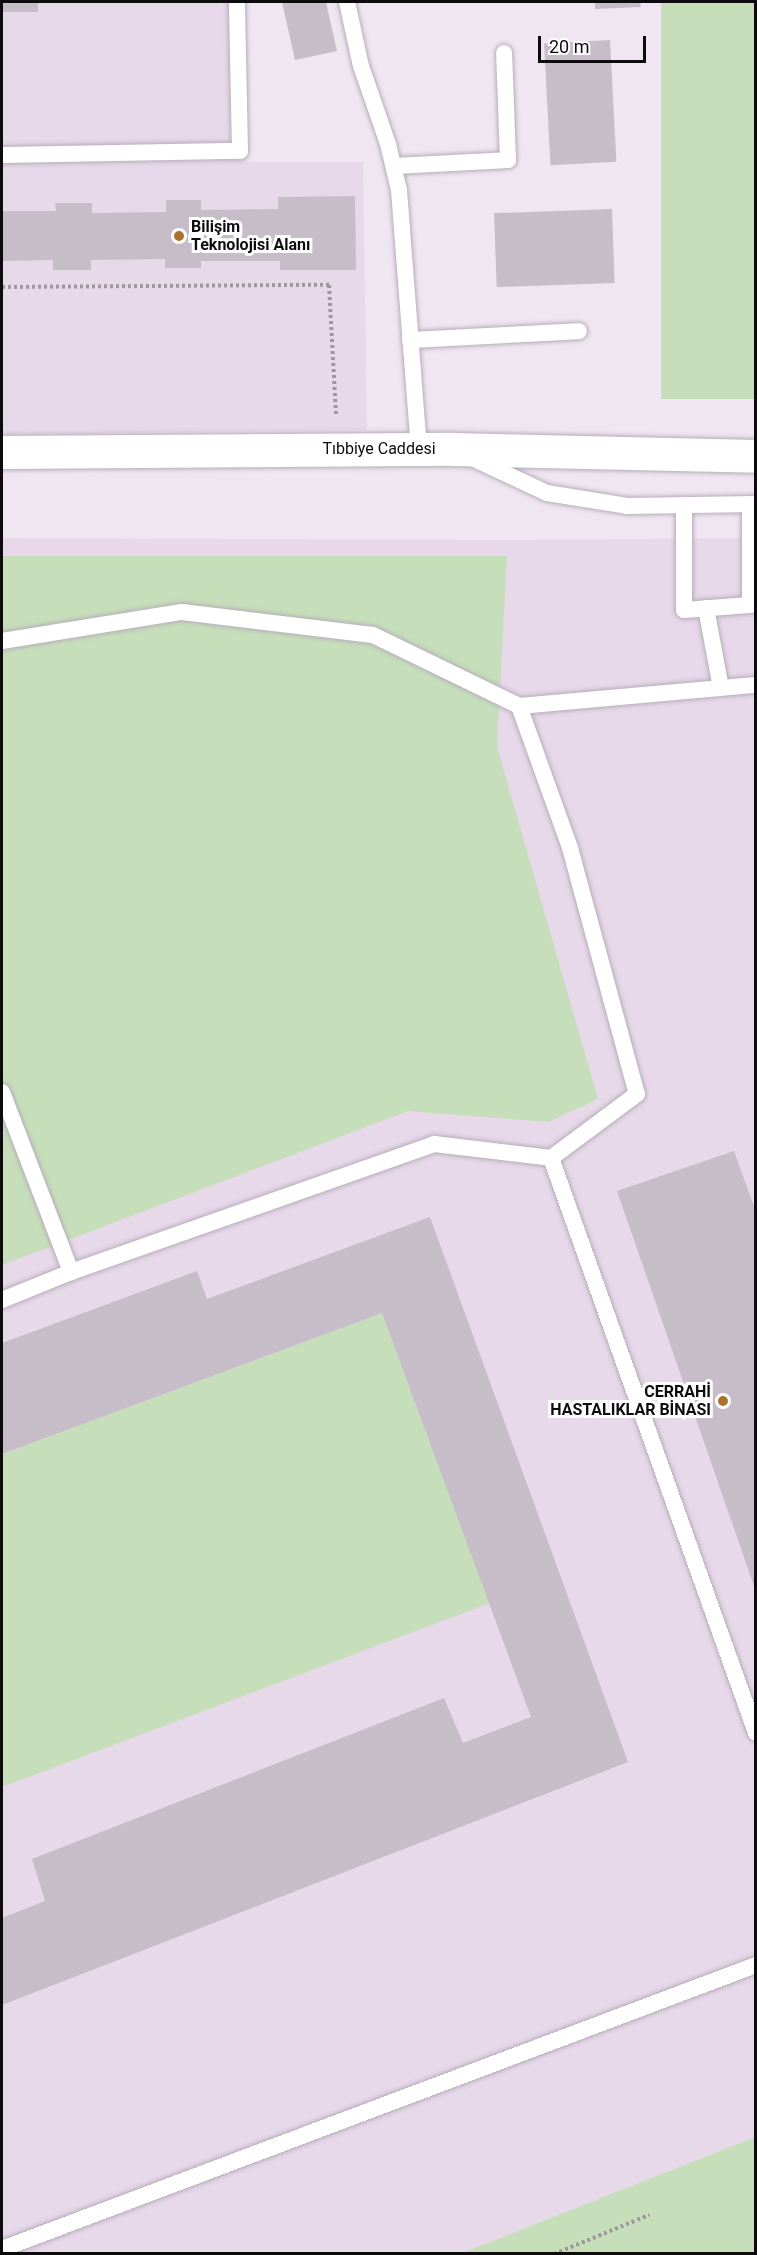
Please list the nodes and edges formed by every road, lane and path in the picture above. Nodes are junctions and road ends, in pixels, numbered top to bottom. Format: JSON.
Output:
{"nodes":[{"id":1,"x":237,"y":2,"type":"edge"},
{"id":2,"x":347,"y":2,"type":"edge"},
{"id":3,"x":504,"y":53,"type":"dead end"},
{"id":4,"x":2,"y":155,"type":"edge"},
{"id":5,"x":394,"y":166,"type":"junction"},
{"id":6,"x":2,"y":286,"type":"edge"},
{"id":7,"x":579,"y":332,"type":"dead end"},
{"id":8,"x":410,"y":340,"type":"junction"},
{"id":9,"x":419,"y":449,"type":"junction"},
{"id":10,"x":453,"y":449,"type":"junction"},
{"id":11,"x":337,"y":450,"type":"junction"},
{"id":12,"x":2,"y":452,"type":"edge"},
{"id":13,"x":756,"y":456,"type":"edge"},
{"id":14,"x":753,"y":504,"type":"edge"},
{"id":15,"x":684,"y":505,"type":"junction"},
{"id":16,"x":706,"y":608,"type":"junction"},
{"id":17,"x":2,"y":641,"type":"edge"},
{"id":18,"x":756,"y":685,"type":"edge"},
{"id":19,"x":721,"y":688,"type":"junction"},
{"id":20,"x":519,"y":705,"type":"junction"},
{"id":21,"x":2,"y":1092,"type":"edge"},
{"id":22,"x":551,"y":1158,"type":"junction"},
{"id":23,"x":71,"y":1272,"type":"junction"},
{"id":24,"x":2,"y":1300,"type":"edge"},
{"id":25,"x":756,"y":1733,"type":"edge"},
{"id":26,"x":756,"y":1965,"type":"edge"},
{"id":27,"x":649,"y":2215,"type":"dead end"},
{"id":28,"x":2,"y":2249,"type":"edge"},
{"id":29,"x":554,"y":2253,"type":"edge"}],
"edges":[{"from":1,"to":4,"type":"lane"},
{"from":2,"to":5,"type":"lane"},
{"from":3,"to":5,"type":"lane"},
{"from":5,"to":8,"type":"lane"},
{"from":6,"to":11,"type":"path"},
{"from":7,"to":8,"type":"lane"},
{"from":8,"to":9,"type":"lane"},
{"from":9,"to":10,"type":"main road","name":"Tıbbiye Caddesi"},
{"from":9,"to":11,"type":"main road","name":"Tıbbiye Caddesi"},
{"from":10,"to":13,"type":"main road","name":"Tıbbiye Caddesi"},
{"from":10,"to":15,"type":"lane"},
{"from":11,"to":12,"type":"main road","name":"Tıbbiye Caddesi"},
{"from":14,"to":15,"type":"lane"},
{"from":14,"to":16,"type":"lane"},
{"from":15,"to":16,"type":"lane"},
{"from":16,"to":19,"type":"lane"},
{"from":17,"to":20,"type":"lane"},
{"from":18,"to":19,"type":"lane"},
{"from":19,"to":20,"type":"lane"},
{"from":20,"to":22,"type":"lane"},
{"from":21,"to":23,"type":"lane"},
{"from":22,"to":23,"type":"lane"},
{"from":22,"to":25,"type":"lane"},
{"from":23,"to":24,"type":"lane"},
{"from":26,"to":28,"type":"lane"},
{"from":27,"to":29,"type":"path"}]}
